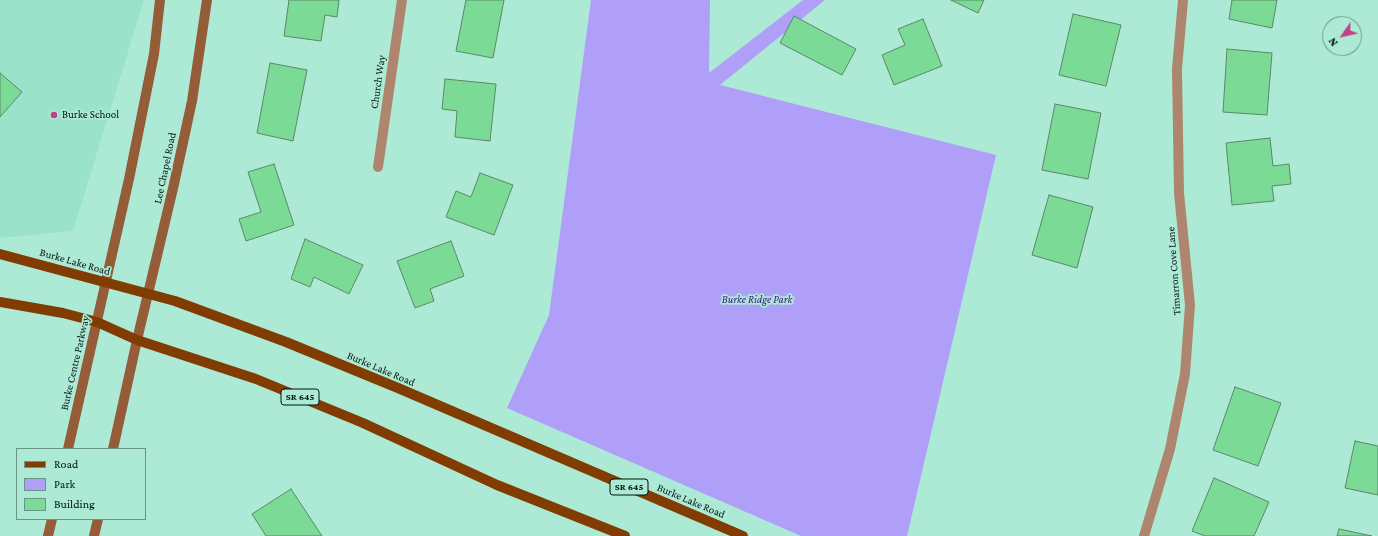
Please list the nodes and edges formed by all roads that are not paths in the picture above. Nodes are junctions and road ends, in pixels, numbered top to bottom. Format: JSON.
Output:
{"nodes":[{"id":1,"x":160,"y":0,"type":"edge"},
{"id":2,"x":207,"y":0,"type":"edge"},
{"id":3,"x":402,"y":0,"type":"edge"},
{"id":4,"x":1183,"y":0,"type":"edge"},
{"id":5,"x":378,"y":168,"type":"dead end"},
{"id":6,"x":0,"y":254,"type":"edge"},
{"id":7,"x":105,"y":283,"type":"junction"},
{"id":8,"x":148,"y":294,"type":"junction"},
{"id":9,"x":0,"y":302,"type":"edge"},
{"id":10,"x":97,"y":322,"type":"junction"},
{"id":11,"x":137,"y":340,"type":"junction"},
{"id":12,"x":68,"y":448,"type":"edge"},
{"id":13,"x":113,"y":448,"type":"edge"},
{"id":14,"x":52,"y":520,"type":"edge"},
{"id":15,"x":98,"y":520,"type":"edge"},
{"id":16,"x":48,"y":536,"type":"edge"},
{"id":17,"x":94,"y":536,"type":"edge"},
{"id":18,"x":625,"y":536,"type":"edge"},
{"id":19,"x":743,"y":536,"type":"edge"},
{"id":20,"x":1144,"y":536,"type":"edge"}],
"edges":[{"from":1,"to":7,"type":"main road"},
{"from":2,"to":8,"type":"main road","name":"Lee Chapel Road"},
{"from":3,"to":5,"type":"street","name":"Church Way"},
{"from":4,"to":20,"type":"street","name":"Timarron Cove Lane"},
{"from":6,"to":7,"type":"main road","name":"Burke Lake Road","number":"SR 645"},
{"from":7,"to":8,"type":"main road","name":"Burke Lake Road","number":"SR 645"},
{"from":7,"to":10,"type":"main road","name":"Burke Centre Parkway"},
{"from":8,"to":11,"type":"main road","name":"Lee Chapel Road"},
{"from":8,"to":19,"type":"main road","name":"Burke Lake Road","number":"SR 645"},
{"from":9,"to":10,"type":"main road","number":"SR 645"},
{"from":10,"to":11,"type":"main road","number":"SR 645"},
{"from":10,"to":12,"type":"main road","name":"Burke Centre Parkway"},
{"from":11,"to":13,"type":"main road"},
{"from":11,"to":18,"type":"main road","number":"SR 645"},
{"from":14,"to":16,"type":"main road"},
{"from":15,"to":17,"type":"main road"}]}
